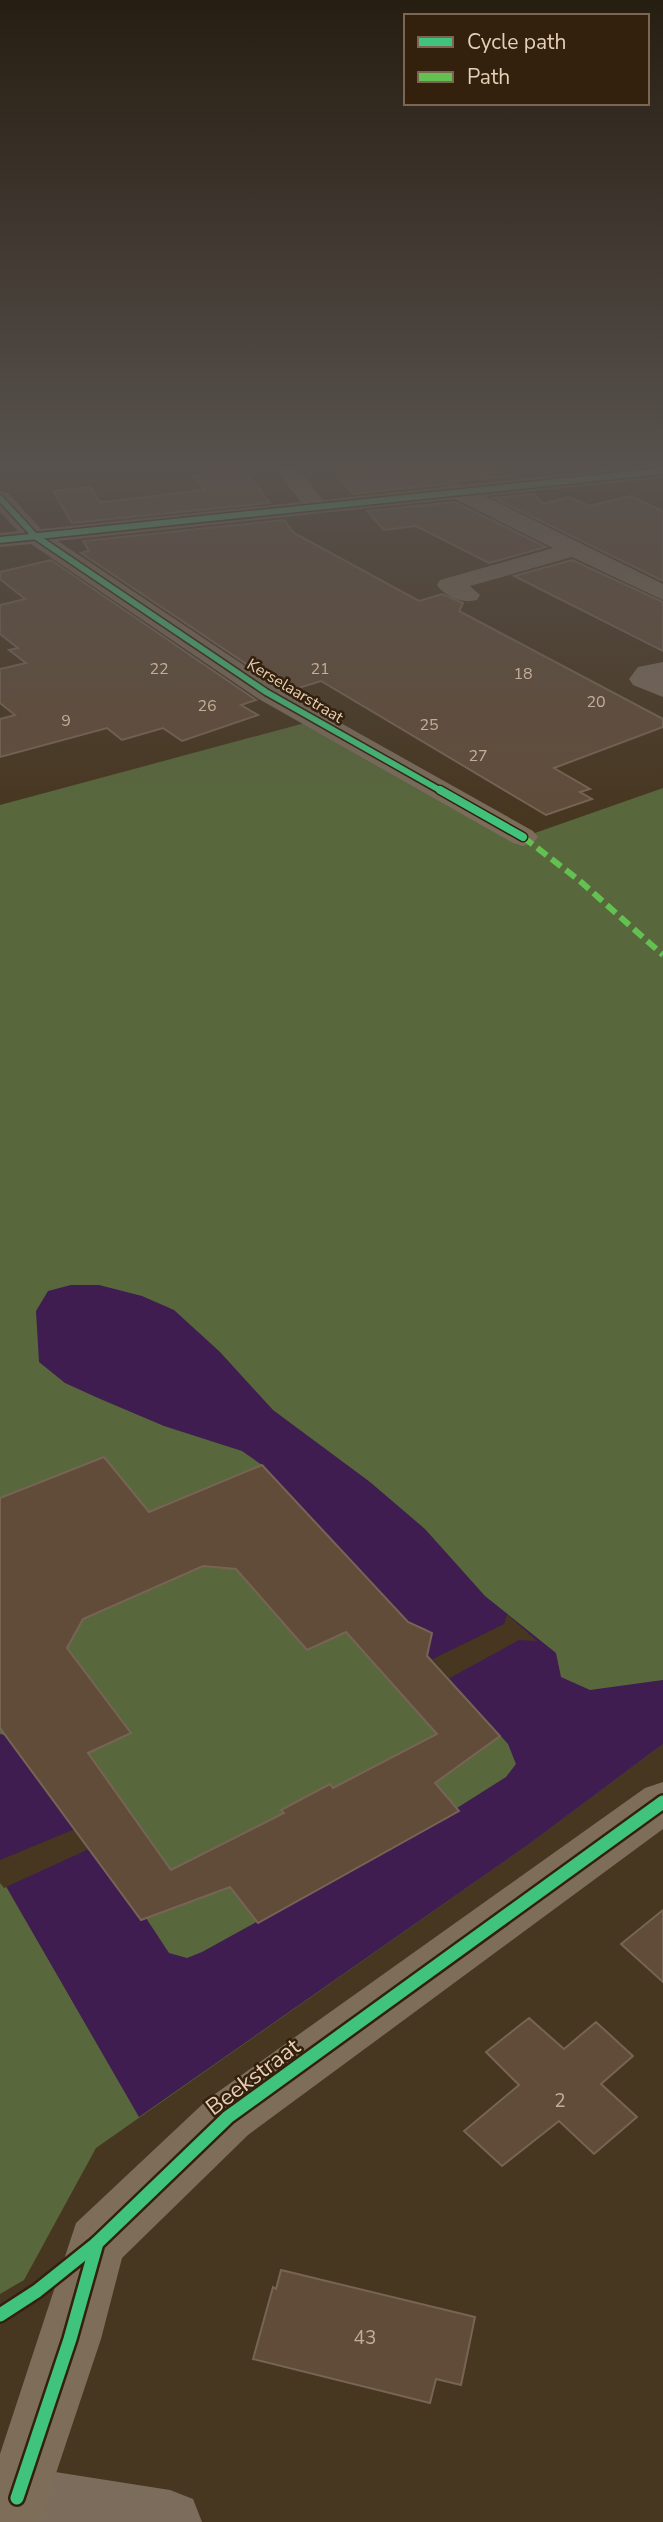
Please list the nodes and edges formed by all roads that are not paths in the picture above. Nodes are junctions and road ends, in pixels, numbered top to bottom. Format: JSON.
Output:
{"nodes":[{"id":1,"x":103,"y":582,"type":"edge"},
{"id":2,"x":461,"y":582,"type":"edge"},
{"id":3,"x":639,"y":582,"type":"edge"},
{"id":4,"x":450,"y":585,"type":"dead end"},
{"id":5,"x":663,"y":593,"type":"edge"},
{"id":6,"x":663,"y":670,"type":"edge"},
{"id":7,"x":663,"y":689,"type":"edge"},
{"id":8,"x":523,"y":837,"type":"dead end"},
{"id":9,"x":663,"y":1802,"type":"edge"},
{"id":10,"x":8,"y":2497,"type":"edge"},
{"id":11,"x":170,"y":2522,"type":"edge"}],
"edges":[{"from":1,"to":8,"type":"street","name":"Kerselaarstraat"},
{"from":2,"to":4,"type":"street"},
{"from":3,"to":5,"type":"street"},
{"from":6,"to":7,"type":"street"},
{"from":9,"to":10,"type":"street","name":"Beekstraat"},
{"from":10,"to":11,"type":"street"}]}
